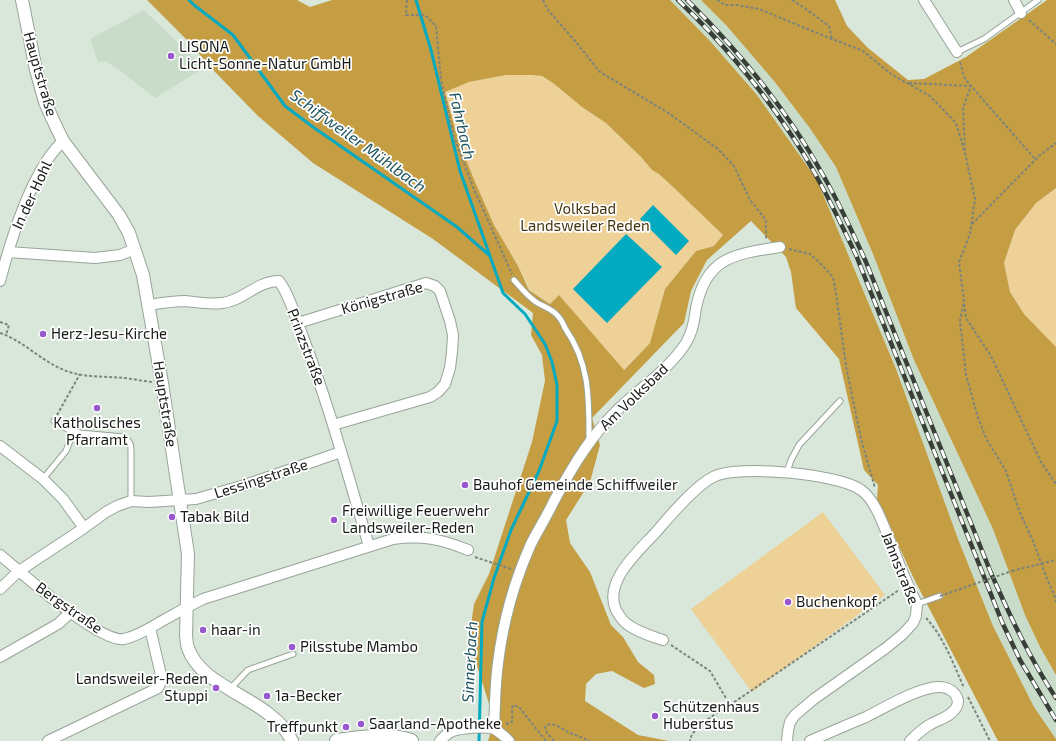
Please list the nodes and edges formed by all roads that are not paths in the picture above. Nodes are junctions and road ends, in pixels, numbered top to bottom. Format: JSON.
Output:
{"nodes":[{"id":1,"x":22,"y":0,"type":"edge"},
{"id":2,"x":924,"y":0,"type":"edge"},
{"id":3,"x":1014,"y":0,"type":"edge"},
{"id":4,"x":1038,"y":0,"type":"edge"},
{"id":5,"x":1021,"y":13,"type":"junction"},
{"id":6,"x":957,"y":52,"type":"joint"},
{"id":7,"x":63,"y":140,"type":"junction"},
{"id":8,"x":780,"y":248,"type":"road end"},
{"id":9,"x":135,"y":249,"type":"junction"},
{"id":10,"x":8,"y":252,"type":"junction"},
{"id":11,"x":514,"y":280,"type":"road end"},
{"id":12,"x":0,"y":281,"type":"edge"},
{"id":13,"x":148,"y":305,"type":"junction"},
{"id":14,"x":298,"y":323,"type":"junction"},
{"id":15,"x":840,"y":401,"type":"dead end"},
{"id":16,"x":54,"y":421,"type":"road end"},
{"id":17,"x":333,"y":425,"type":"junction"},
{"id":18,"x":74,"y":431,"type":"junction"},
{"id":19,"x":590,"y":441,"type":"junction"},
{"id":20,"x":0,"y":446,"type":"edge"},
{"id":21,"x":341,"y":452,"type":"junction"},
{"id":22,"x":787,"y":472,"type":"junction"},
{"id":23,"x":43,"y":479,"type":"junction"},
{"id":24,"x":131,"y":501,"type":"junction"},
{"id":25,"x":180,"y":501,"type":"junction"},
{"id":26,"x":84,"y":528,"type":"junction"},
{"id":27,"x":369,"y":546,"type":"junction"},
{"id":28,"x":468,"y":550,"type":"road end"},
{"id":29,"x":0,"y":554,"type":"edge"},
{"id":30,"x":19,"y":571,"type":"junction"},
{"id":31,"x":0,"y":588,"type":"edge"},
{"id":32,"x":940,"y":596,"type":"road end"},
{"id":33,"x":187,"y":606,"type":"junction"},
{"id":34,"x":917,"y":606,"type":"junction"},
{"id":35,"x":71,"y":612,"type":"junction"},
{"id":36,"x":150,"y":628,"type":"junction"},
{"id":37,"x":663,"y":640,"type":"road end"},
{"id":38,"x":293,"y":654,"type":"dead end"},
{"id":39,"x":0,"y":657,"type":"edge"},
{"id":40,"x":230,"y":689,"type":"junction"},
{"id":41,"x":489,"y":729,"type":"junction"},
{"id":42,"x":48,"y":741,"type":"edge"},
{"id":43,"x":292,"y":741,"type":"edge"},
{"id":44,"x":338,"y":741,"type":"edge"},
{"id":45,"x":411,"y":741,"type":"edge"},
{"id":46,"x":440,"y":741,"type":"edge"},
{"id":47,"x":510,"y":741,"type":"edge"},
{"id":48,"x":787,"y":741,"type":"edge"},
{"id":49,"x":810,"y":741,"type":"edge"},
{"id":50,"x":910,"y":741,"type":"edge"}],
"edges":[{"from":1,"to":7,"type":"street","name":"Hauptstraße"},
{"from":2,"to":6,"type":"street"},
{"from":3,"to":5,"type":"street"},
{"from":4,"to":5,"type":"lane"},
{"from":5,"to":6,"type":"lane"},
{"from":7,"to":9,"type":"street","name":"Hauptstraße"},
{"from":7,"to":10,"type":"street","name":"In der Hohl"},
{"from":8,"to":19,"type":"street","name":"Am Volksbad"},
{"from":9,"to":10,"type":"street"},
{"from":9,"to":13,"type":"street","name":"Hauptstraße"},
{"from":10,"to":12,"type":"street","name":"In der Hohl"},
{"from":11,"to":19,"type":"lane"},
{"from":13,"to":14,"type":"street","name":"Prinzstraße"},
{"from":13,"to":25,"type":"street","name":"Hauptstraße"},
{"from":14,"to":17,"type":"street","name":"Prinzstraße"},
{"from":14,"to":17,"type":"street","name":"Königstraße"},
{"from":15,"to":22,"type":"lane"},
{"from":16,"to":18,"type":"lane"},
{"from":17,"to":21,"type":"street","name":"Prinzstraße"},
{"from":18,"to":23,"type":"lane"},
{"from":18,"to":24,"type":"lane"},
{"from":19,"to":41,"type":"street","name":"Am Volksbad"},
{"from":20,"to":23,"type":"street"},
{"from":21,"to":25,"type":"street","name":"Lessingstraße"},
{"from":21,"to":27,"type":"street","name":"Prinzstraße"},
{"from":22,"to":34,"type":"street","name":"Jahnstraße"},
{"from":22,"to":37,"type":"street","name":"Jahnstraße"},
{"from":23,"to":26,"type":"street"},
{"from":24,"to":25,"type":"street","name":"Lessingstraße"},
{"from":24,"to":26,"type":"street"},
{"from":25,"to":33,"type":"street","name":"Hauptstraße"},
{"from":26,"to":30,"type":"street"},
{"from":27,"to":28,"type":"street"},
{"from":27,"to":33,"type":"street"},
{"from":29,"to":30,"type":"street","name":"Bergstraße"},
{"from":30,"to":31,"type":"street"},
{"from":30,"to":35,"type":"street","name":"Bergstraße"},
{"from":32,"to":34,"type":"lane"},
{"from":33,"to":36,"type":"street","name":"Bergstraße"},
{"from":33,"to":40,"type":"street","name":"Hauptstraße"},
{"from":34,"to":48,"type":"street","name":"Jahnstraße"},
{"from":35,"to":36,"type":"street","name":"Bergstraße"},
{"from":35,"to":39,"type":"street"},
{"from":36,"to":42,"type":"street"},
{"from":38,"to":40,"type":"lane"},
{"from":40,"to":43,"type":"street","name":"Hauptstraße"},
{"from":41,"to":46,"type":"street"},
{"from":41,"to":47,"type":"street"},
{"from":44,"to":45,"type":"main road"},
{"from":49,"to":50,"type":"street"}]}
